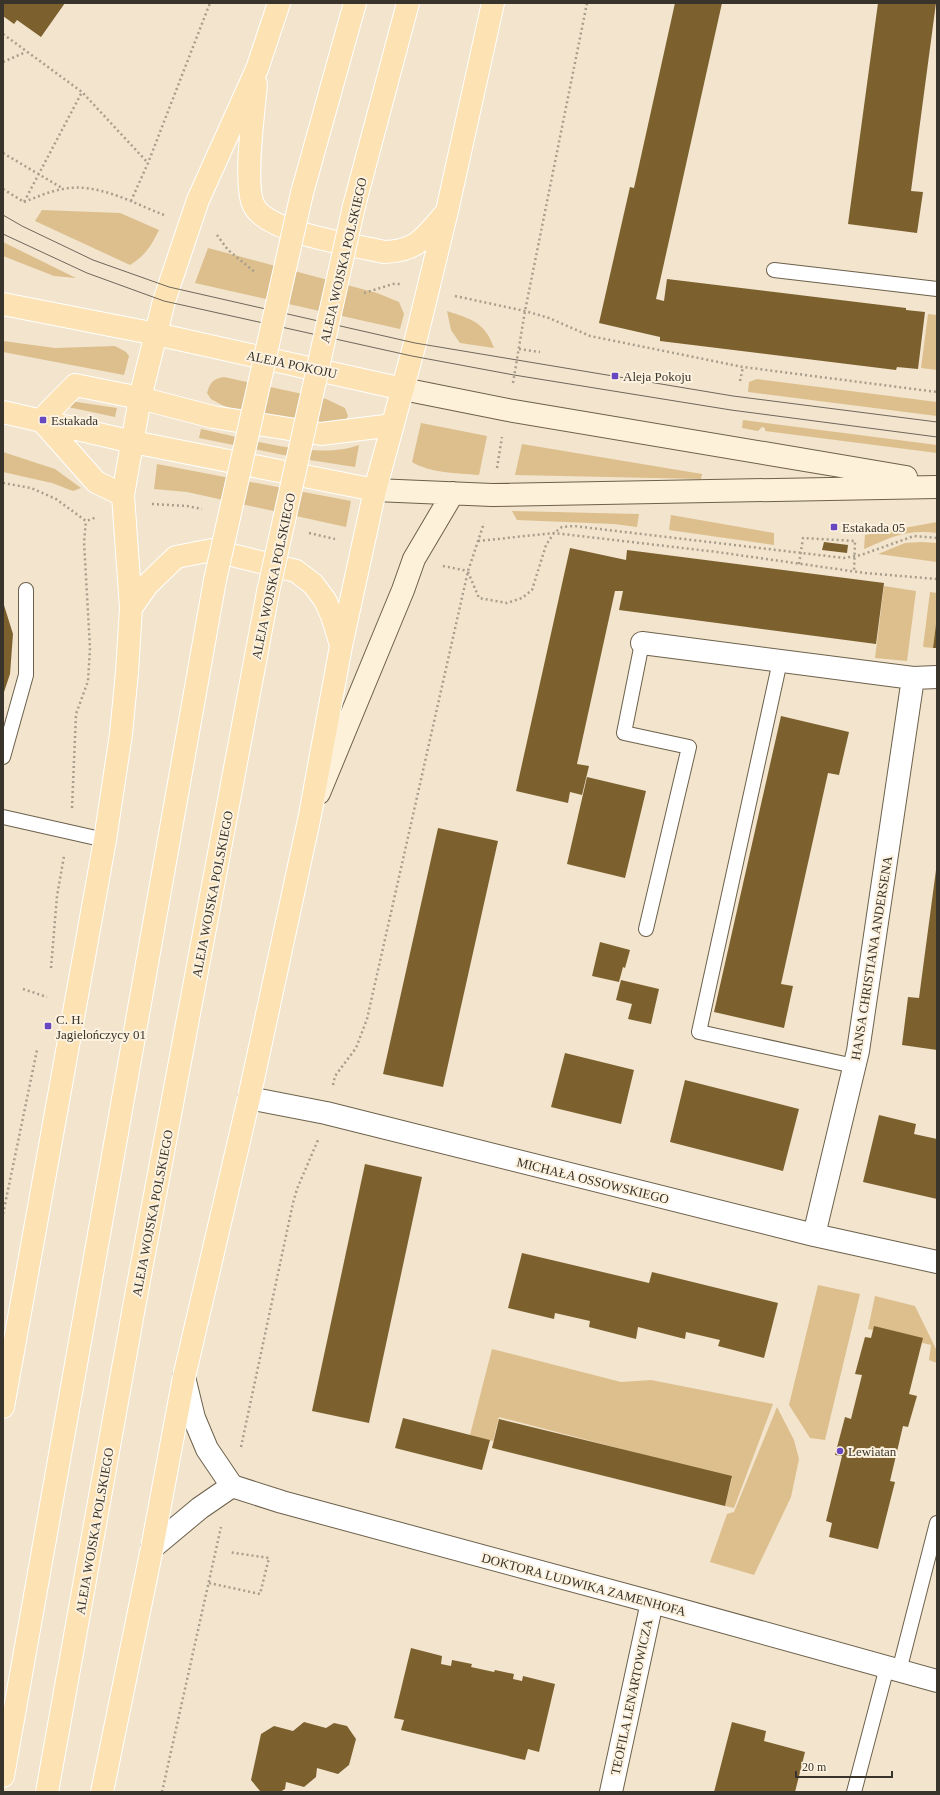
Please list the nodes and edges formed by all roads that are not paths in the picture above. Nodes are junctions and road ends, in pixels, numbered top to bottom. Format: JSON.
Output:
{"nodes":[{"id":1,"x":279,"y":3,"type":"edge"},
{"id":2,"x":355,"y":3,"type":"edge"},
{"id":3,"x":408,"y":3,"type":"edge"},
{"id":4,"x":493,"y":3,"type":"edge"},
{"id":5,"x":257,"y":69,"type":"junction"},
{"id":6,"x":447,"y":211,"type":"junction"},
{"id":7,"x":774,"y":270,"type":"dead end"},
{"id":8,"x":937,"y":288,"type":"edge"},
{"id":9,"x":3,"y":304,"type":"edge"},
{"id":10,"x":156,"y":334,"type":"junction"},
{"id":11,"x":403,"y":389,"type":"junction"},
{"id":12,"x":140,"y":398,"type":"junction"},
{"id":13,"x":3,"y":412,"type":"edge"},
{"id":14,"x":40,"y":420,"type":"junction"},
{"id":15,"x":393,"y":425,"type":"junction"},
{"id":16,"x":132,"y":442,"type":"junction"},
{"id":17,"x":937,"y":482,"type":"edge"},
{"id":18,"x":937,"y":487,"type":"edge"},
{"id":19,"x":375,"y":490,"type":"junction"},
{"id":20,"x":453,"y":493,"type":"junction"},
{"id":21,"x":123,"y":495,"type":"junction"},
{"id":22,"x":26,"y":590,"type":"dead end"},
{"id":23,"x":131,"y":608,"type":"junction"},
{"id":24,"x":642,"y":643,"type":"joint"},
{"id":25,"x":341,"y":646,"type":"junction"},
{"id":26,"x":780,"y":661,"type":"junction"},
{"id":27,"x":937,"y":677,"type":"edge"},
{"id":28,"x":913,"y":678,"type":"junction"},
{"id":29,"x":3,"y":757,"type":"edge"},
{"id":30,"x":310,"y":815,"type":"junction"},
{"id":31,"x":3,"y":817,"type":"edge"},
{"id":32,"x":105,"y":840,"type":"junction"},
{"id":33,"x":646,"y":929,"type":"dead end"},
{"id":34,"x":845,"y":1064,"type":"dead end"},
{"id":35,"x":249,"y":1098,"type":"junction"},
{"id":36,"x":814,"y":1235,"type":"junction"},
{"id":37,"x":937,"y":1262,"type":"edge"},
{"id":38,"x":184,"y":1377,"type":"junction"},
{"id":39,"x":3,"y":1407,"type":"edge"},
{"id":40,"x":232,"y":1486,"type":"junction"},
{"id":41,"x":937,"y":1523,"type":"edge"},
{"id":42,"x":152,"y":1548,"type":"junction"},
{"id":43,"x":652,"y":1602,"type":"junction"},
{"id":44,"x":893,"y":1669,"type":"junction"},
{"id":45,"x":937,"y":1681,"type":"edge"},
{"id":46,"x":3,"y":1776,"type":"edge"},
{"id":47,"x":47,"y":1792,"type":"edge"},
{"id":48,"x":102,"y":1792,"type":"edge"},
{"id":49,"x":611,"y":1792,"type":"edge"},
{"id":50,"x":854,"y":1792,"type":"edge"}],
"edges":[{"from":1,"to":5,"type":"main road"},
{"from":2,"to":46,"type":"main road","bridge":true},
{"from":3,"to":47,"type":"main road","name":"ALEJA WOJSKA POLSKIEGO","bridge":true},
{"from":4,"to":6,"type":"main road"},
{"from":5,"to":6,"type":"main road"},
{"from":5,"to":10,"type":"main road"},
{"from":6,"to":11,"type":"main road"},
{"from":7,"to":8,"type":"lane"},
{"from":9,"to":10,"type":"main road","name":"ALEJA POKOJU"},
{"from":10,"to":11,"type":"main road","name":"ALEJA POKOJU"},
{"from":10,"to":12,"type":"main road"},
{"from":11,"to":15,"type":"main road"},
{"from":11,"to":17,"type":"street","name":"ALEJA POKOJU"},
{"from":12,"to":14,"type":"main road"},
{"from":12,"to":15,"type":"main road"},
{"from":12,"to":16,"type":"main road"},
{"from":13,"to":14,"type":"main road"},
{"from":14,"to":16,"type":"main road"},
{"from":14,"to":21,"type":"main road"},
{"from":15,"to":19,"type":"main road"},
{"from":16,"to":19,"type":"main road"},
{"from":16,"to":21,"type":"main road"},
{"from":18,"to":20,"type":"street"},
{"from":19,"to":20,"type":"street"},
{"from":19,"to":25,"type":"main road"},
{"from":20,"to":30,"type":"street"},
{"from":21,"to":23,"type":"main road"},
{"from":22,"to":29,"type":"lane"},
{"from":23,"to":25,"type":"main road"},
{"from":23,"to":32,"type":"main road"},
{"from":24,"to":26,"type":"street"},
{"from":24,"to":33,"type":"lane"},
{"from":25,"to":30,"type":"main road"},
{"from":26,"to":28,"type":"street"},
{"from":26,"to":34,"type":"lane"},
{"from":27,"to":28,"type":"street"},
{"from":28,"to":36,"type":"street","name":"HANSA CHRISTIANA ANDERSENA"},
{"from":30,"to":35,"type":"main road"},
{"from":31,"to":32,"type":"lane"},
{"from":32,"to":39,"type":"main road"},
{"from":35,"to":36,"type":"street","name":"MICHAŁA OSSOWSKIEGO"},
{"from":35,"to":38,"type":"main road"},
{"from":36,"to":37,"type":"street","name":"MICHAŁA OSSOWSKIEGO"},
{"from":38,"to":40,"type":"street"},
{"from":38,"to":42,"type":"main road"},
{"from":40,"to":42,"type":"street"},
{"from":40,"to":43,"type":"street","name":"DOKTORA LUDWIKA ZAMENHOFA"},
{"from":41,"to":44,"type":"lane"},
{"from":42,"to":48,"type":"main road"},
{"from":43,"to":44,"type":"street","name":"DOKTORA LUDWIKA ZAMENHOFA"},
{"from":43,"to":49,"type":"street","name":"TEOFILA LENARTOWICZA"},
{"from":44,"to":45,"type":"street","name":"DOKTORA LUDWIKA ZAMENHOFA"},
{"from":44,"to":50,"type":"lane"}]}
